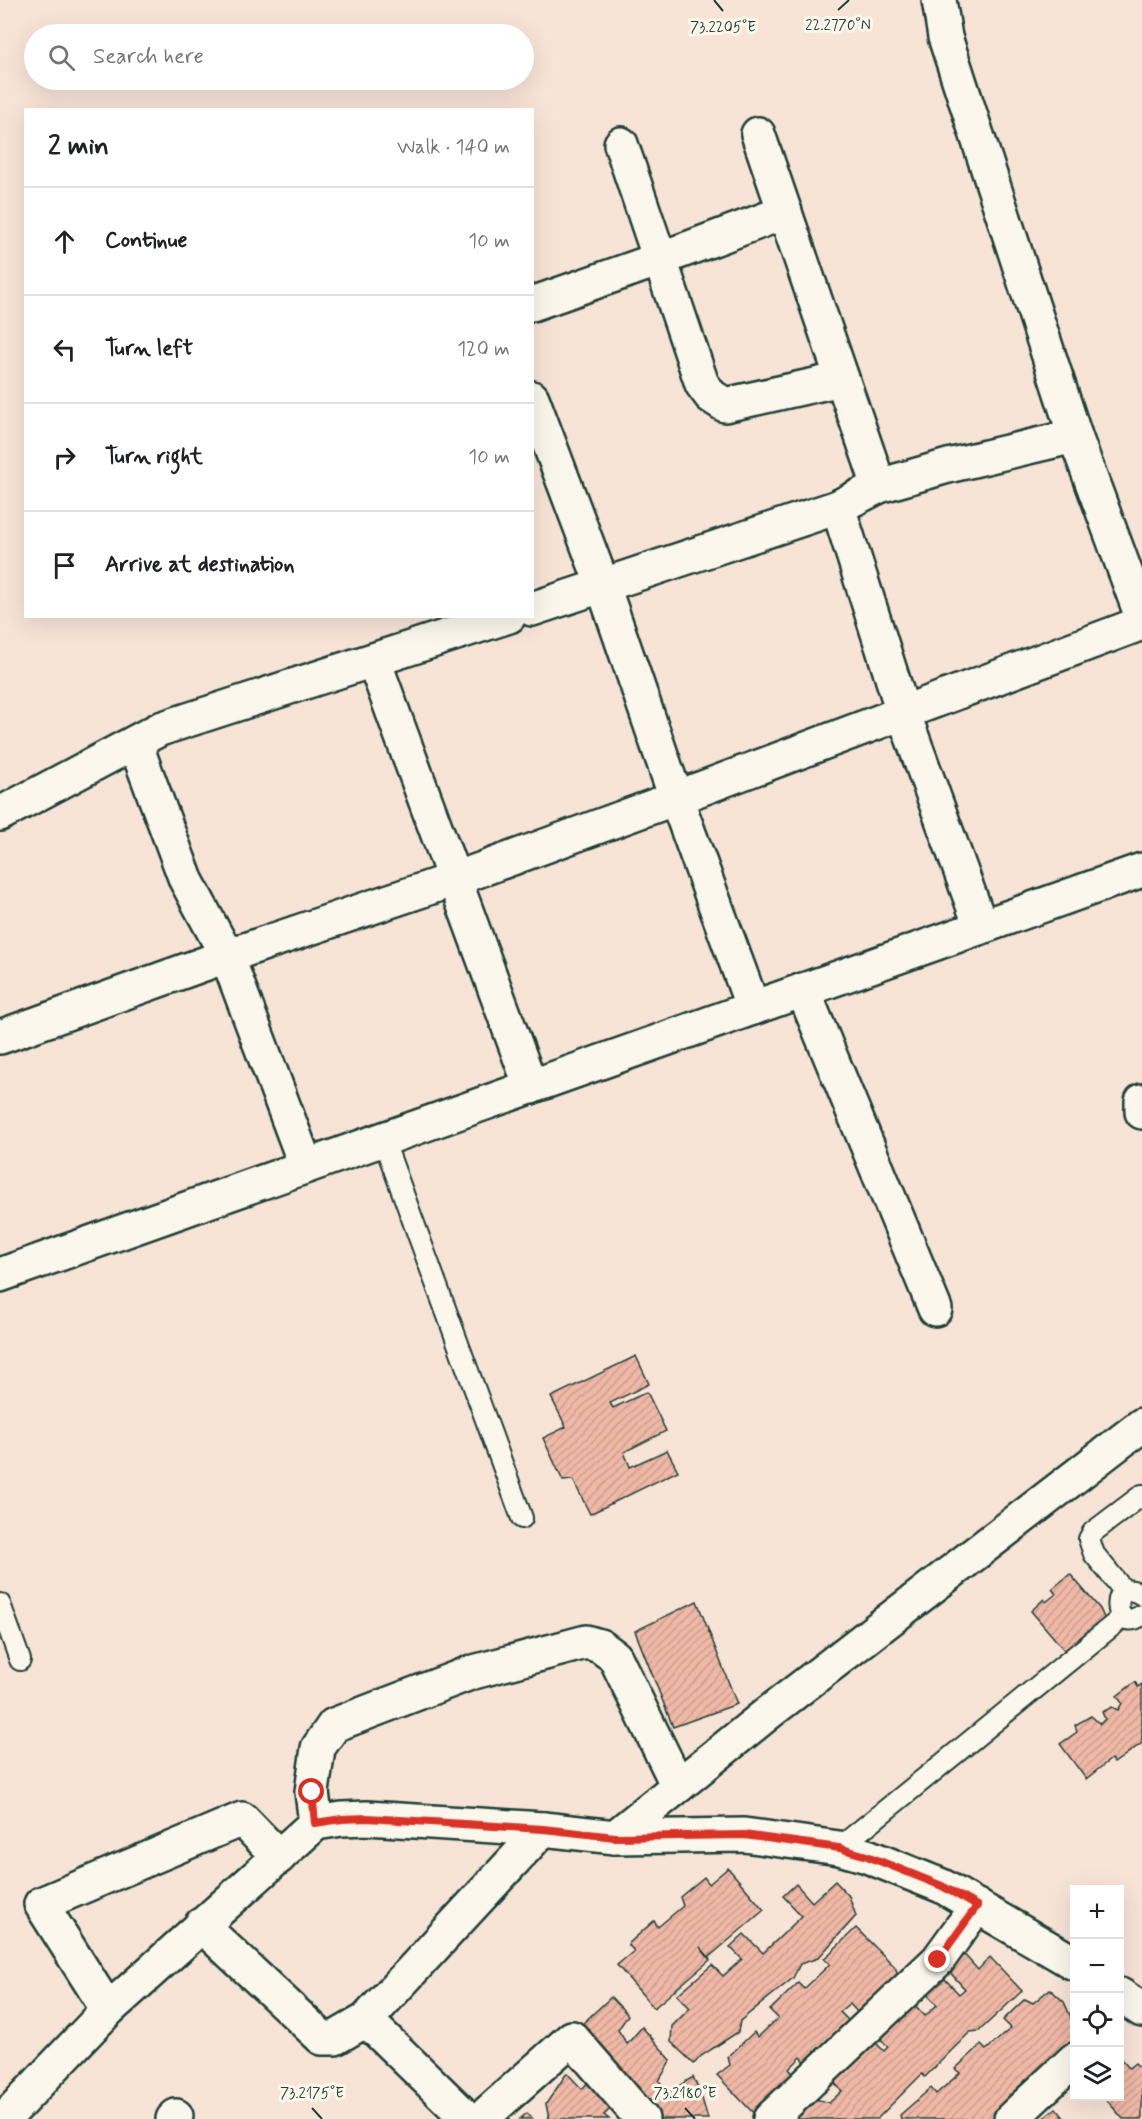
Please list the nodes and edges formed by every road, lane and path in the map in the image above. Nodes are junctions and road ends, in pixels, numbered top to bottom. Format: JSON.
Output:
{"nodes":[{"id":1,"x":939,"y":0,"type":"edge"},
{"id":2,"x":758,"y":134,"type":"dead end"},
{"id":3,"x":621,"y":144,"type":"dead end"},
{"id":4,"x":785,"y":212,"type":"junction"},
{"id":5,"x":660,"y":260,"type":"junction"},
{"id":6,"x":534,"y":303,"type":"edge"},
{"id":7,"x":842,"y":379,"type":"junction"},
{"id":8,"x":534,"y":403,"type":"edge"},
{"id":9,"x":1075,"y":436,"type":"junction"},
{"id":10,"x":879,"y":486,"type":"junction"},
{"id":11,"x":838,"y":507,"type":"junction"},
{"id":12,"x":603,"y":585,"type":"junction"},
{"id":13,"x":534,"y":608,"type":"edge"},
{"id":14,"x":1142,"y":617,"type":"edge"},
{"id":15,"x":503,"y":618,"type":"edge"},
{"id":16,"x":1142,"y":623,"type":"edge"},
{"id":17,"x":374,"y":660,"type":"junction"},
{"id":18,"x":903,"y":712,"type":"junction"},
{"id":19,"x":135,"y":743,"type":"junction"},
{"id":20,"x":676,"y":798,"type":"junction"},
{"id":21,"x":0,"y":814,"type":"edge"},
{"id":22,"x":1142,"y":870,"type":"edge"},
{"id":23,"x":455,"y":879,"type":"junction"},
{"id":24,"x":981,"y":927,"type":"junction"},
{"id":25,"x":227,"y":956,"type":"junction"},
{"id":26,"x":803,"y":990,"type":"junction"},
{"id":27,"x":753,"y":1008,"type":"junction"},
{"id":28,"x":0,"y":1037,"type":"edge"},
{"id":29,"x":531,"y":1087,"type":"junction"},
{"id":30,"x":1142,"y":1101,"type":"edge"},
{"id":31,"x":1142,"y":1112,"type":"edge"},
{"id":32,"x":383,"y":1140,"type":"junction"},
{"id":33,"x":306,"y":1166,"type":"junction"},
{"id":34,"x":0,"y":1275,"type":"edge"},
{"id":35,"x":935,"y":1309,"type":"dead end"},
{"id":36,"x":1142,"y":1425,"type":"edge"},
{"id":37,"x":1142,"y":1495,"type":"edge"},
{"id":38,"x":522,"y":1518,"type":"dead end"},
{"id":39,"x":1133,"y":1593,"type":"edge"},
{"id":40,"x":0,"y":1604,"type":"edge"},
{"id":41,"x":1137,"y":1617,"type":"edge"},
{"id":42,"x":20,"y":1660,"type":"dead end"},
{"id":43,"x":678,"y":1786,"type":"junction"},
{"id":44,"x":315,"y":1823,"type":"junction"},
{"id":45,"x":543,"y":1829,"type":"junction"},
{"id":46,"x":615,"y":1837,"type":"junction"},
{"id":47,"x":839,"y":1848,"type":"junction"},
{"id":48,"x":279,"y":1857,"type":"junction"},
{"id":49,"x":977,"y":1906,"type":"junction"},
{"id":50,"x":201,"y":1925,"type":"junction"},
{"id":51,"x":1070,"y":1961,"type":"edge"},
{"id":52,"x":108,"y":2010,"type":"junction"},
{"id":53,"x":366,"y":2020,"type":"junction"},
{"id":54,"x":1070,"y":2064,"type":"edge"},
{"id":55,"x":4,"y":2119,"type":"edge"},
{"id":56,"x":468,"y":2119,"type":"edge"},
{"id":57,"x":481,"y":2119,"type":"edge"},
{"id":58,"x":642,"y":2119,"type":"edge"},
{"id":59,"x":770,"y":2119,"type":"edge"},
{"id":60,"x":1011,"y":2119,"type":"edge"}],
"edges":[{"from":1,"to":9,"type":"street"},
{"from":2,"to":4,"type":"street"},
{"from":3,"to":5,"type":"street"},
{"from":4,"to":5,"type":"street"},
{"from":4,"to":7,"type":"street"},
{"from":5,"to":6,"type":"street"},
{"from":5,"to":7,"type":"street"},
{"from":7,"to":10,"type":"street"},
{"from":8,"to":12,"type":"street"},
{"from":9,"to":10,"type":"street"},
{"from":9,"to":14,"type":"street"},
{"from":10,"to":11,"type":"street"},
{"from":11,"to":12,"type":"street"},
{"from":11,"to":18,"type":"street"},
{"from":12,"to":13,"type":"street"},
{"from":12,"to":20,"type":"street"},
{"from":15,"to":17,"type":"street"},
{"from":16,"to":18,"type":"street"},
{"from":17,"to":19,"type":"street"},
{"from":17,"to":23,"type":"street"},
{"from":18,"to":20,"type":"street"},
{"from":18,"to":24,"type":"street"},
{"from":19,"to":21,"type":"street"},
{"from":19,"to":25,"type":"street"},
{"from":20,"to":23,"type":"street"},
{"from":20,"to":27,"type":"street"},
{"from":22,"to":24,"type":"street"},
{"from":23,"to":25,"type":"street"},
{"from":23,"to":29,"type":"street"},
{"from":24,"to":26,"type":"street"},
{"from":25,"to":28,"type":"street"},
{"from":25,"to":33,"type":"street"},
{"from":26,"to":27,"type":"street"},
{"from":26,"to":35,"type":"street"},
{"from":27,"to":29,"type":"street"},
{"from":29,"to":32,"type":"street"},
{"from":30,"to":31,"type":"street"},
{"from":32,"to":33,"type":"street"},
{"from":32,"to":38,"type":"lane"},
{"from":33,"to":34,"type":"street"},
{"from":36,"to":43,"type":"street"},
{"from":37,"to":39,"type":"lane"},
{"from":39,"to":41,"type":"lane"},
{"from":40,"to":42,"type":"lane"},
{"from":41,"to":47,"type":"lane"},
{"from":43,"to":44,"type":"street"},
{"from":43,"to":46,"type":"street"},
{"from":44,"to":45,"type":"street"},
{"from":44,"to":48,"type":"street"},
{"from":45,"to":46,"type":"street"},
{"from":45,"to":53,"type":"street"},
{"from":46,"to":47,"type":"street"},
{"from":47,"to":49,"type":"street"},
{"from":48,"to":50,"type":"street"},
{"from":48,"to":52,"type":"street"},
{"from":49,"to":51,"type":"street"},
{"from":49,"to":59,"type":"street"},
{"from":50,"to":52,"type":"street"},
{"from":50,"to":53,"type":"street"},
{"from":52,"to":55,"type":"street"},
{"from":53,"to":56,"type":"street"},
{"from":54,"to":60,"type":"street"},
{"from":57,"to":58,"type":"street"}]}
